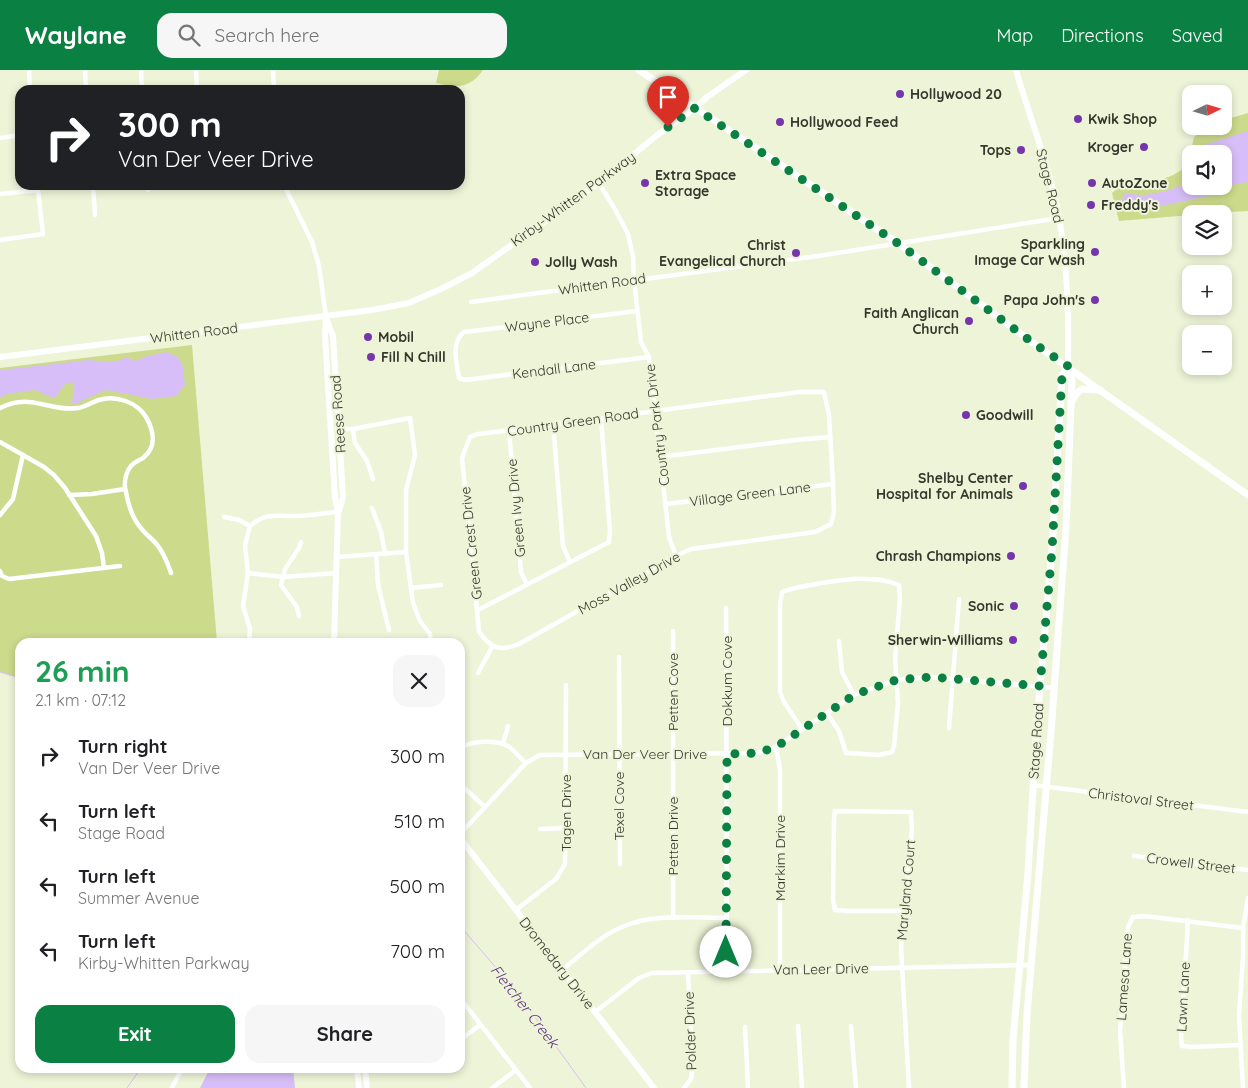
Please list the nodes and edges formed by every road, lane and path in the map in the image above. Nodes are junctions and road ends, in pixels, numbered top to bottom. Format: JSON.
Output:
{"nodes":[{"id":1,"x":29,"y":70,"type":"edge"},
{"id":2,"x":85,"y":70,"type":"edge"},
{"id":3,"x":140,"y":70,"type":"edge"},
{"id":4,"x":196,"y":70,"type":"edge"},
{"id":5,"x":273,"y":70,"type":"edge"},
{"id":6,"x":640,"y":70,"type":"edge"},
{"id":7,"x":746,"y":70,"type":"edge"},
{"id":8,"x":1016,"y":70,"type":"edge"},
{"id":9,"x":30,"y":85,"type":"edge"},
{"id":10,"x":86,"y":85,"type":"edge"},
{"id":11,"x":142,"y":85,"type":"edge"},
{"id":12,"x":197,"y":85,"type":"edge"},
{"id":13,"x":274,"y":85,"type":"edge"},
{"id":14,"x":695,"y":108,"type":"junction"},
{"id":15,"x":15,"y":136,"type":"edge"},
{"id":16,"x":0,"y":138,"type":"edge"},
{"id":17,"x":599,"y":183,"type":"junction"},
{"id":18,"x":93,"y":190,"type":"edge"},
{"id":19,"x":286,"y":190,"type":"edge"},
{"id":20,"x":0,"y":194,"type":"edge"},
{"id":21,"x":95,"y":215,"type":"dead end"},
{"id":22,"x":1059,"y":218,"type":"junction"},
{"id":23,"x":0,"y":240,"type":"edge"},
{"id":24,"x":899,"y":244,"type":"junction"},
{"id":25,"x":634,"y":280,"type":"junction"},
{"id":26,"x":444,"y":288,"type":"joint"},
{"id":27,"x":471,"y":302,"type":"dead end"},
{"id":28,"x":637,"y":311,"type":"junction"},
{"id":29,"x":326,"y":316,"type":"junction"},
{"id":30,"x":0,"y":357,"type":"edge"},
{"id":31,"x":649,"y":357,"type":"junction"},
{"id":32,"x":1068,"y":366,"type":"junction"},
{"id":33,"x":459,"y":378,"type":"joint"},
{"id":34,"x":1101,"y":390,"type":"junction"},
{"id":35,"x":1071,"y":404,"type":"junction"},
{"id":36,"x":0,"y":408,"type":"edge"},
{"id":37,"x":656,"y":410,"type":"junction"},
{"id":38,"x":601,"y":419,"type":"junction"},
{"id":39,"x":553,"y":424,"type":"junction"},
{"id":40,"x":339,"y":429,"type":"junction"},
{"id":41,"x":353,"y":429,"type":"junction"},
{"id":42,"x":331,"y":430,"type":"junction"},
{"id":43,"x":510,"y":430,"type":"junction"},
{"id":44,"x":470,"y":437,"type":"joint"},
{"id":45,"x":830,"y":437,"type":"junction"},
{"id":46,"x":0,"y":442,"type":"edge"},
{"id":47,"x":23,"y":455,"type":"junction"},
{"id":48,"x":660,"y":457,"type":"junction"},
{"id":49,"x":1057,"y":469,"type":"junction"},
{"id":50,"x":373,"y":479,"type":"dead end"},
{"id":51,"x":833,"y":484,"type":"junction"},
{"id":52,"x":125,"y":489,"type":"junction"},
{"id":53,"x":1067,"y":492,"type":"junction"},
{"id":54,"x":69,"y":495,"type":"junction"},
{"id":55,"x":1248,"y":495,"type":"edge"},
{"id":56,"x":666,"y":504,"type":"junction"},
{"id":57,"x":372,"y":508,"type":"dead end"},
{"id":58,"x":338,"y":512,"type":"junction"},
{"id":59,"x":0,"y":515,"type":"edge"},
{"id":60,"x":224,"y":517,"type":"dead end"},
{"id":61,"x":250,"y":526,"type":"junction"},
{"id":62,"x":301,"y":542,"type":"dead end"},
{"id":63,"x":406,"y":552,"type":"junction"},
{"id":64,"x":376,"y":554,"type":"junction"},
{"id":65,"x":385,"y":554,"type":"junction"},
{"id":66,"x":676,"y":556,"type":"junction"},
{"id":67,"x":337,"y":557,"type":"junction"},
{"id":68,"x":570,"y":562,"type":"junction"},
{"id":69,"x":120,"y":566,"type":"dead end"},
{"id":70,"x":104,"y":568,"type":"junction"},
{"id":71,"x":0,"y":571,"type":"edge"},
{"id":72,"x":171,"y":573,"type":"dead end"},
{"id":73,"x":248,"y":573,"type":"junction"},
{"id":74,"x":336,"y":573,"type":"junction"},
{"id":75,"x":283,"y":577,"type":"junction"},
{"id":76,"x":441,"y":586,"type":"dead end"},
{"id":77,"x":527,"y":586,"type":"junction"},
{"id":78,"x":411,"y":588,"type":"junction"},
{"id":79,"x":959,"y":599,"type":"dead end"},
{"id":80,"x":726,"y":608,"type":"dead end"},
{"id":81,"x":478,"y":610,"type":"junction"},
{"id":82,"x":299,"y":616,"type":"dead end"},
{"id":83,"x":389,"y":630,"type":"dead end"},
{"id":84,"x":673,"y":631,"type":"dead end"},
{"id":85,"x":249,"y":638,"type":"edge"},
{"id":86,"x":334,"y":638,"type":"edge"},
{"id":87,"x":430,"y":638,"type":"edge"},
{"id":88,"x":839,"y":641,"type":"dead end"},
{"id":89,"x":492,"y":647,"type":"junction"},
{"id":90,"x":619,"y":657,"type":"dead end"},
{"id":91,"x":478,"y":673,"type":"dead end"},
{"id":92,"x":952,"y":678,"type":"junction"},
{"id":93,"x":896,"y":680,"type":"junction"},
{"id":94,"x":566,"y":685,"type":"dead end"},
{"id":95,"x":1040,"y":686,"type":"junction"},
{"id":96,"x":1054,"y":688,"type":"junction"},
{"id":97,"x":854,"y":695,"type":"junction"},
{"id":98,"x":827,"y":713,"type":"junction"},
{"id":99,"x":508,"y":726,"type":"dead end"},
{"id":100,"x":948,"y":728,"type":"dead end"},
{"id":101,"x":802,"y":729,"type":"junction"},
{"id":102,"x":503,"y":744,"type":"junction"},
{"id":103,"x":465,"y":746,"type":"edge"},
{"id":104,"x":776,"y":747,"type":"junction"},
{"id":105,"x":673,"y":753,"type":"junction"},
{"id":106,"x":566,"y":754,"type":"junction"},
{"id":107,"x":619,"y":754,"type":"junction"},
{"id":108,"x":727,"y":754,"type":"junction"},
{"id":109,"x":526,"y":763,"type":"junction"},
{"id":110,"x":1033,"y":785,"type":"junction"},
{"id":111,"x":1047,"y":787,"type":"junction"},
{"id":112,"x":465,"y":789,"type":"edge"},
{"id":113,"x":484,"y":807,"type":"junction"},
{"id":114,"x":1248,"y":812,"type":"edge"},
{"id":115,"x":465,"y":828,"type":"edge"},
{"id":116,"x":566,"y":828,"type":"junction"},
{"id":117,"x":540,"y":829,"type":"dead end"},
{"id":118,"x":465,"y":844,"type":"edge"},
{"id":119,"x":1134,"y":856,"type":"dead end"},
{"id":120,"x":620,"y":864,"type":"dead end"},
{"id":121,"x":1248,"y":870,"type":"edge"},
{"id":122,"x":1248,"y":898,"type":"edge"},
{"id":123,"x":516,"y":910,"type":"junction"},
{"id":124,"x":904,"y":911,"type":"junction"},
{"id":125,"x":673,"y":918,"type":"junction"},
{"id":126,"x":726,"y":918,"type":"junction"},
{"id":127,"x":1188,"y":920,"type":"junction"},
{"id":128,"x":1243,"y":928,"type":"junction"},
{"id":129,"x":1245,"y":957,"type":"edge"},
{"id":130,"x":1019,"y":965,"type":"junction"},
{"id":131,"x":1031,"y":965,"type":"junction"},
{"id":132,"x":902,"y":968,"type":"junction"},
{"id":133,"x":562,"y":970,"type":"junction"},
{"id":134,"x":780,"y":970,"type":"junction"},
{"id":135,"x":727,"y":971,"type":"junction"},
{"id":136,"x":688,"y":972,"type":"junction"},
{"id":137,"x":465,"y":1004,"type":"edge"},
{"id":138,"x":595,"y":1012,"type":"junction"},
{"id":139,"x":480,"y":1024,"type":"junction"},
{"id":140,"x":798,"y":1026,"type":"dead end"},
{"id":141,"x":851,"y":1026,"type":"dead end"},
{"id":142,"x":744,"y":1028,"type":"dead end"},
{"id":143,"x":465,"y":1036,"type":"edge"},
{"id":144,"x":1240,"y":1045,"type":"junction"},
{"id":145,"x":516,"y":1070,"type":"junction"},
{"id":146,"x":180,"y":1073,"type":"edge"},
{"id":147,"x":358,"y":1073,"type":"edge"},
{"id":148,"x":366,"y":1073,"type":"edge"},
{"id":149,"x":1012,"y":1087,"type":"edge"},
{"id":150,"x":172,"y":1088,"type":"edge"},
{"id":151,"x":359,"y":1088,"type":"edge"},
{"id":152,"x":367,"y":1088,"type":"edge"},
{"id":153,"x":492,"y":1088,"type":"edge"},
{"id":154,"x":530,"y":1088,"type":"edge"},
{"id":155,"x":654,"y":1088,"type":"edge"},
{"id":156,"x":684,"y":1088,"type":"edge"},
{"id":157,"x":748,"y":1088,"type":"edge"},
{"id":158,"x":802,"y":1088,"type":"edge"},
{"id":159,"x":856,"y":1088,"type":"edge"},
{"id":160,"x":909,"y":1088,"type":"edge"},
{"id":161,"x":1024,"y":1088,"type":"edge"},
{"id":162,"x":1124,"y":1088,"type":"edge"},
{"id":163,"x":1243,"y":1088,"type":"edge"}],
"edges":[{"from":1,"to":9,"type":"street"},
{"from":2,"to":10,"type":"street"},
{"from":3,"to":11,"type":"street"},
{"from":4,"to":12,"type":"street"},
{"from":5,"to":13,"type":"street"},
{"from":6,"to":14,"type":"main road"},
{"from":7,"to":14,"type":"main road","name":"Kirby-Whitten Parkway"},
{"from":8,"to":22,"type":"main road","name":"Stage Road"},
{"from":14,"to":17,"type":"main road","name":"Kirby-Whitten Parkway"},
{"from":14,"to":24,"type":"main road"},
{"from":15,"to":16,"type":"street"},
{"from":17,"to":25,"type":"street","name":"Country Park Drive"},
{"from":17,"to":26,"type":"main road","name":"Kirby-Whitten Parkway"},
{"from":18,"to":21,"type":"street"},
{"from":19,"to":29,"type":"street","name":"Reese Road"},
{"from":20,"to":23,"type":"street"},
{"from":22,"to":24,"type":"street","name":"Whitten Road"},
{"from":22,"to":32,"type":"main road","name":"Stage Road"},
{"from":24,"to":25,"type":"street","name":"Whitten Road"},
{"from":24,"to":32,"type":"main road"},
{"from":25,"to":27,"type":"street","name":"Whitten Road"},
{"from":25,"to":28,"type":"street","name":"Country Park Drive"},
{"from":26,"to":29,"type":"main road","name":"Whitten Road"},
{"from":28,"to":31,"type":"street","name":"Country Park Drive"},
{"from":28,"to":33,"type":"street","name":"Wayne Place"},
{"from":29,"to":30,"type":"main road","name":"Whitten Road"},
{"from":29,"to":40,"type":"main road","name":"Reese Road"},
{"from":29,"to":42,"type":"main road","name":"Reese Road"},
{"from":31,"to":33,"type":"street","name":"Kendall Lane"},
{"from":31,"to":37,"type":"street","name":"Country Park Drive"},
{"from":32,"to":34,"type":"main road"},
{"from":32,"to":35,"type":"main road","name":"Stage Road"},
{"from":32,"to":49,"type":"main road","name":"Stage Road"},
{"from":34,"to":35,"type":"main road"},
{"from":34,"to":55,"type":"main road"},
{"from":35,"to":53,"type":"main road","name":"Stage Road"},
{"from":36,"to":52,"type":"street"},
{"from":37,"to":38,"type":"street","name":"Country Green Road"},
{"from":37,"to":45,"type":"street","name":"Country Green Road"},
{"from":37,"to":48,"type":"street","name":"Country Park Drive"},
{"from":38,"to":39,"type":"street","name":"Country Green Road"},
{"from":38,"to":68,"type":"street"},
{"from":39,"to":43,"type":"street","name":"Country Green Road"},
{"from":39,"to":68,"type":"street"},
{"from":40,"to":41,"type":"street"},
{"from":40,"to":42,"type":"street"},
{"from":40,"to":58,"type":"main road","name":"Reese Road"},
{"from":41,"to":50,"type":"street"},
{"from":41,"to":63,"type":"street"},
{"from":42,"to":58,"type":"main road","name":"Reese Road"},
{"from":43,"to":44,"type":"street","name":"Country Green Road"},
{"from":43,"to":77,"type":"street","name":"Green Ivy Drive"},
{"from":44,"to":81,"type":"street","name":"Green Crest Drive"},
{"from":45,"to":48,"type":"street"},
{"from":45,"to":51,"type":"street"},
{"from":46,"to":47,"type":"street"},
{"from":47,"to":54,"type":"street"},
{"from":47,"to":59,"type":"street"},
{"from":48,"to":56,"type":"street","name":"Country Park Drive"},
{"from":49,"to":53,"type":"main road"},
{"from":49,"to":95,"type":"main road","name":"Stage Road"},
{"from":51,"to":56,"type":"street","name":"Village Green Lane"},
{"from":51,"to":66,"type":"street","name":"Moss Valley Drive"},
{"from":52,"to":54,"type":"street"},
{"from":52,"to":72,"type":"street"},
{"from":53,"to":96,"type":"main road","name":"Stage Road"},
{"from":54,"to":70,"type":"street"},
{"from":56,"to":66,"type":"street","name":"Country Park Drive"},
{"from":57,"to":65,"type":"street"},
{"from":58,"to":61,"type":"street"},
{"from":58,"to":67,"type":"main road","name":"Reese Road"},
{"from":60,"to":61,"type":"street"},
{"from":61,"to":73,"type":"street"},
{"from":62,"to":75,"type":"street"},
{"from":63,"to":65,"type":"street"},
{"from":63,"to":78,"type":"street"},
{"from":64,"to":65,"type":"street"},
{"from":64,"to":67,"type":"street"},
{"from":64,"to":83,"type":"street"},
{"from":66,"to":89,"type":"street","name":"Moss Valley Drive"},
{"from":67,"to":74,"type":"main road","name":"Reese Road"},
{"from":68,"to":77,"type":"street"},
{"from":69,"to":70,"type":"street"},
{"from":70,"to":71,"type":"street"},
{"from":73,"to":75,"type":"street"},
{"from":73,"to":85,"type":"street"},
{"from":74,"to":75,"type":"street"},
{"from":74,"to":86,"type":"main road","name":"Reese Road"},
{"from":75,"to":82,"type":"street"},
{"from":76,"to":78,"type":"street"},
{"from":77,"to":81,"type":"street"},
{"from":78,"to":87,"type":"street"},
{"from":79,"to":92,"type":"street"},
{"from":80,"to":108,"type":"street","name":"Dokkum Cove"},
{"from":81,"to":89,"type":"street","name":"Green Crest Drive"},
{"from":84,"to":105,"type":"street","name":"Petten Cove"},
{"from":88,"to":97,"type":"street"},
{"from":89,"to":91,"type":"street"},
{"from":90,"to":107,"type":"street","name":"Texel Cove"},
{"from":92,"to":93,"type":"street","name":"Van Der Veer Drive"},
{"from":92,"to":95,"type":"street","name":"Van Der Veer Drive"},
{"from":92,"to":100,"type":"street"},
{"from":93,"to":97,"type":"street","name":"Van Der Veer Drive"},
{"from":93,"to":98,"type":"street"},
{"from":93,"to":101,"type":"street"},
{"from":94,"to":106,"type":"street","name":"Tagen Drive"},
{"from":95,"to":96,"type":"street","name":"Van Der Veer Drive"},
{"from":95,"to":110,"type":"main road","name":"Stage Road"},
{"from":96,"to":111,"type":"main road","name":"Stage Road"},
{"from":97,"to":98,"type":"street","name":"Van Der Veer Drive"},
{"from":98,"to":101,"type":"street","name":"Van Der Veer Drive"},
{"from":99,"to":102,"type":"street"},
{"from":101,"to":104,"type":"street","name":"Van Der Veer Drive"},
{"from":102,"to":103,"type":"street"},
{"from":102,"to":109,"type":"street"},
{"from":104,"to":108,"type":"street","name":"Van Der Veer Drive"},
{"from":104,"to":134,"type":"street","name":"Markim Drive"},
{"from":105,"to":107,"type":"street","name":"Van Der Veer Drive"},
{"from":105,"to":108,"type":"street","name":"Van Der Veer Drive"},
{"from":105,"to":125,"type":"street","name":"Petten Drive"},
{"from":106,"to":107,"type":"street","name":"Van Der Veer Drive"},
{"from":106,"to":109,"type":"street","name":"Van Der Veer Drive"},
{"from":106,"to":116,"type":"street","name":"Tagen Drive"},
{"from":107,"to":120,"type":"street","name":"Texel Cove"},
{"from":108,"to":126,"type":"street","name":"Dokkum Cove"},
{"from":109,"to":113,"type":"street","name":"Van Der Veer Drive"},
{"from":110,"to":111,"type":"street","name":"Christoval Street"},
{"from":110,"to":130,"type":"main road","name":"Stage Road"},
{"from":111,"to":114,"type":"street","name":"Christoval Street"},
{"from":111,"to":131,"type":"main road","name":"Stage Road"},
{"from":112,"to":113,"type":"street"},
{"from":113,"to":115,"type":"street","name":"Van Der Veer Drive"},
{"from":116,"to":117,"type":"street"},
{"from":116,"to":123,"type":"street","name":"Tagen Drive"},
{"from":118,"to":123,"type":"main road","name":"Dromedary Drive"},
{"from":119,"to":121,"type":"street","name":"Crowell Street"},
{"from":122,"to":128,"type":"street"},
{"from":123,"to":133,"type":"main road","name":"Dromedary Drive"},
{"from":124,"to":124,"type":"street","name":"Maryland Court"},
{"from":124,"to":132,"type":"street","name":"Maryland Court"},
{"from":125,"to":126,"type":"street"},
{"from":125,"to":133,"type":"street"},
{"from":126,"to":135,"type":"street","name":"Dokkum Cove"},
{"from":127,"to":128,"type":"street","name":"Lamesa Lane"},
{"from":127,"to":144,"type":"street","name":"Lawn Lane"},
{"from":127,"to":162,"type":"street","name":"Lamesa Lane"},
{"from":128,"to":129,"type":"street"},
{"from":129,"to":144,"type":"street"},
{"from":130,"to":131,"type":"street","name":"Van Leer Drive"},
{"from":130,"to":132,"type":"street","name":"Van Leer Drive"},
{"from":130,"to":149,"type":"main road","name":"Stage Road"},
{"from":131,"to":161,"type":"main road","name":"Stage Road"},
{"from":132,"to":134,"type":"street","name":"Van Leer Drive"},
{"from":132,"to":160,"type":"street","name":"Maryland Court"},
{"from":133,"to":138,"type":"main road","name":"Dromedary Drive"},
{"from":134,"to":135,"type":"street","name":"Van Leer Drive"},
{"from":135,"to":136,"type":"street","name":"Van Leer Drive"},
{"from":136,"to":138,"type":"street","name":"Van Leer Drive"},
{"from":136,"to":156,"type":"street","name":"Polder Drive"},
{"from":137,"to":139,"type":"street"},
{"from":138,"to":155,"type":"main road","name":"Dromedary Drive"},
{"from":139,"to":143,"type":"street"},
{"from":139,"to":145,"type":"street"},
{"from":140,"to":158,"type":"street"},
{"from":141,"to":159,"type":"street"},
{"from":142,"to":157,"type":"street"},
{"from":144,"to":163,"type":"street"},
{"from":145,"to":153,"type":"street"},
{"from":145,"to":154,"type":"street"},
{"from":146,"to":150,"type":"street"},
{"from":147,"to":151,"type":"main road"},
{"from":148,"to":152,"type":"main road"}]}
